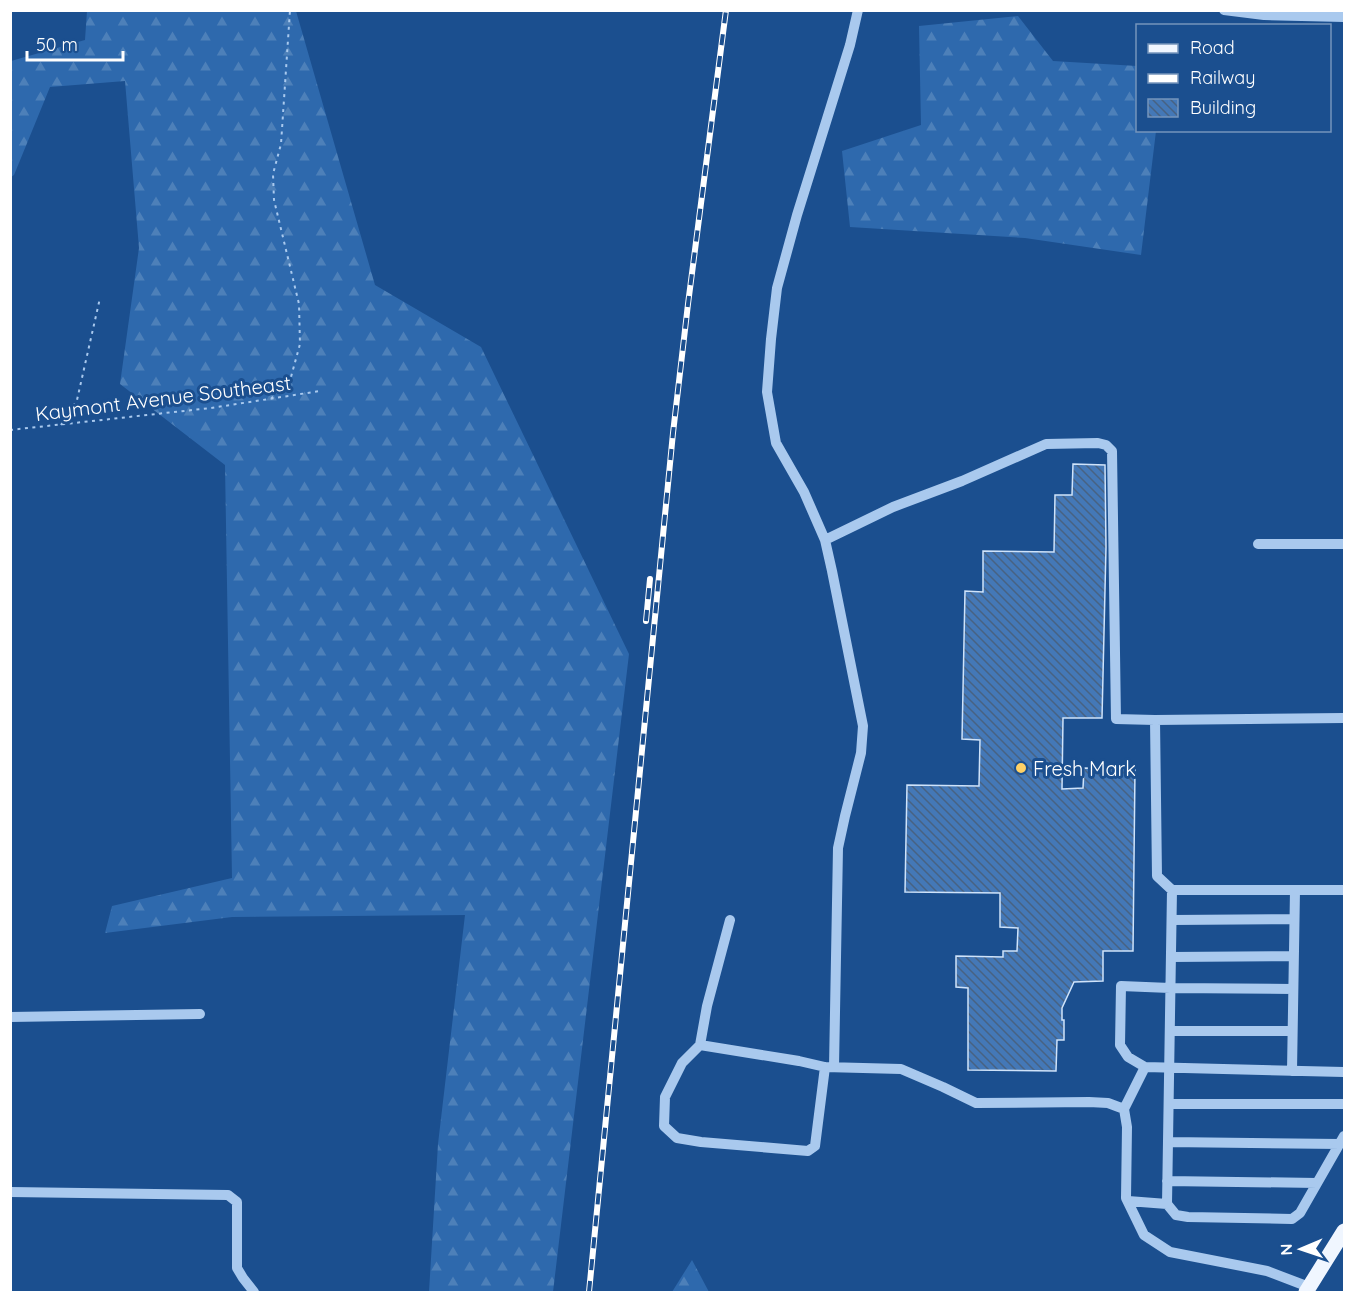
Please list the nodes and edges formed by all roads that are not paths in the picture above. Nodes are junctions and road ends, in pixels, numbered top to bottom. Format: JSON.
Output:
{"nodes":[{"id":1,"x":858,"y":10,"type":"edge"},
{"id":2,"x":1224,"y":10,"type":"edge"},
{"id":3,"x":1344,"y":17,"type":"edge"},
{"id":4,"x":825,"y":540,"type":"junction"},
{"id":5,"x":1258,"y":544,"type":"dead end"},
{"id":6,"x":1344,"y":544,"type":"edge"},
{"id":7,"x":1344,"y":718,"type":"edge"},
{"id":8,"x":1155,"y":720,"type":"junction"},
{"id":9,"x":1172,"y":890,"type":"junction"},
{"id":10,"x":1294,"y":890,"type":"junction"},
{"id":11,"x":1344,"y":890,"type":"edge"},
{"id":12,"x":730,"y":920,"type":"dead end"},
{"id":13,"x":1172,"y":920,"type":"junction"},
{"id":14,"x":1294,"y":920,"type":"junction"},
{"id":15,"x":1293,"y":956,"type":"junction"},
{"id":16,"x":1171,"y":957,"type":"junction"},
{"id":17,"x":1170,"y":988,"type":"junction"},
{"id":18,"x":1293,"y":989,"type":"junction"},
{"id":19,"x":200,"y":1014,"type":"dead end"},
{"id":20,"x":10,"y":1017,"type":"edge"},
{"id":21,"x":1170,"y":1031,"type":"junction"},
{"id":22,"x":1292,"y":1031,"type":"junction"},
{"id":23,"x":700,"y":1045,"type":"junction"},
{"id":24,"x":829,"y":1067,"type":"junction"},
{"id":25,"x":1145,"y":1067,"type":"junction"},
{"id":26,"x":1169,"y":1068,"type":"junction"},
{"id":27,"x":1292,"y":1071,"type":"junction"},
{"id":28,"x":1344,"y":1072,"type":"edge"},
{"id":29,"x":1169,"y":1104,"type":"junction"},
{"id":30,"x":1344,"y":1104,"type":"edge"},
{"id":31,"x":1124,"y":1109,"type":"junction"},
{"id":32,"x":1342,"y":1140,"type":"edge"},
{"id":33,"x":1168,"y":1142,"type":"junction"},
{"id":34,"x":1167,"y":1181,"type":"junction"},
{"id":35,"x":1317,"y":1183,"type":"junction"},
{"id":36,"x":10,"y":1192,"type":"edge"},
{"id":37,"x":1128,"y":1201,"type":"junction"},
{"id":38,"x":1167,"y":1204,"type":"junction"},
{"id":39,"x":1344,"y":1231,"type":"edge"},
{"id":40,"x":1307,"y":1290,"type":"edge"},
{"id":41,"x":254,"y":1293,"type":"edge"}],
"edges":[{"from":1,"to":4,"type":"street"},
{"from":2,"to":3,"type":"street"},
{"from":4,"to":8,"type":"street"},
{"from":4,"to":24,"type":"street"},
{"from":5,"to":6,"type":"street"},
{"from":7,"to":8,"type":"street"},
{"from":8,"to":9,"type":"street"},
{"from":9,"to":10,"type":"street"},
{"from":9,"to":13,"type":"street"},
{"from":10,"to":11,"type":"street"},
{"from":10,"to":14,"type":"street"},
{"from":12,"to":23,"type":"street"},
{"from":13,"to":14,"type":"street"},
{"from":13,"to":16,"type":"street"},
{"from":14,"to":15,"type":"street"},
{"from":15,"to":16,"type":"street"},
{"from":15,"to":18,"type":"street"},
{"from":16,"to":17,"type":"street"},
{"from":17,"to":18,"type":"street"},
{"from":17,"to":21,"type":"street"},
{"from":17,"to":25,"type":"street"},
{"from":18,"to":22,"type":"street"},
{"from":19,"to":20,"type":"street"},
{"from":21,"to":22,"type":"street"},
{"from":21,"to":26,"type":"street"},
{"from":22,"to":27,"type":"street"},
{"from":23,"to":24,"type":"street"},
{"from":23,"to":24,"type":"street"},
{"from":24,"to":31,"type":"street"},
{"from":25,"to":26,"type":"street"},
{"from":25,"to":31,"type":"street"},
{"from":26,"to":27,"type":"street"},
{"from":26,"to":29,"type":"street"},
{"from":27,"to":28,"type":"street"},
{"from":29,"to":30,"type":"street"},
{"from":29,"to":33,"type":"street"},
{"from":31,"to":37,"type":"street"},
{"from":32,"to":33,"type":"street"},
{"from":32,"to":35,"type":"street"},
{"from":33,"to":34,"type":"street"},
{"from":34,"to":35,"type":"street"},
{"from":34,"to":38,"type":"street"},
{"from":35,"to":38,"type":"street"},
{"from":36,"to":41,"type":"street"},
{"from":37,"to":38,"type":"street"},
{"from":37,"to":40,"type":"street"},
{"from":39,"to":40,"type":"main road"}]}
